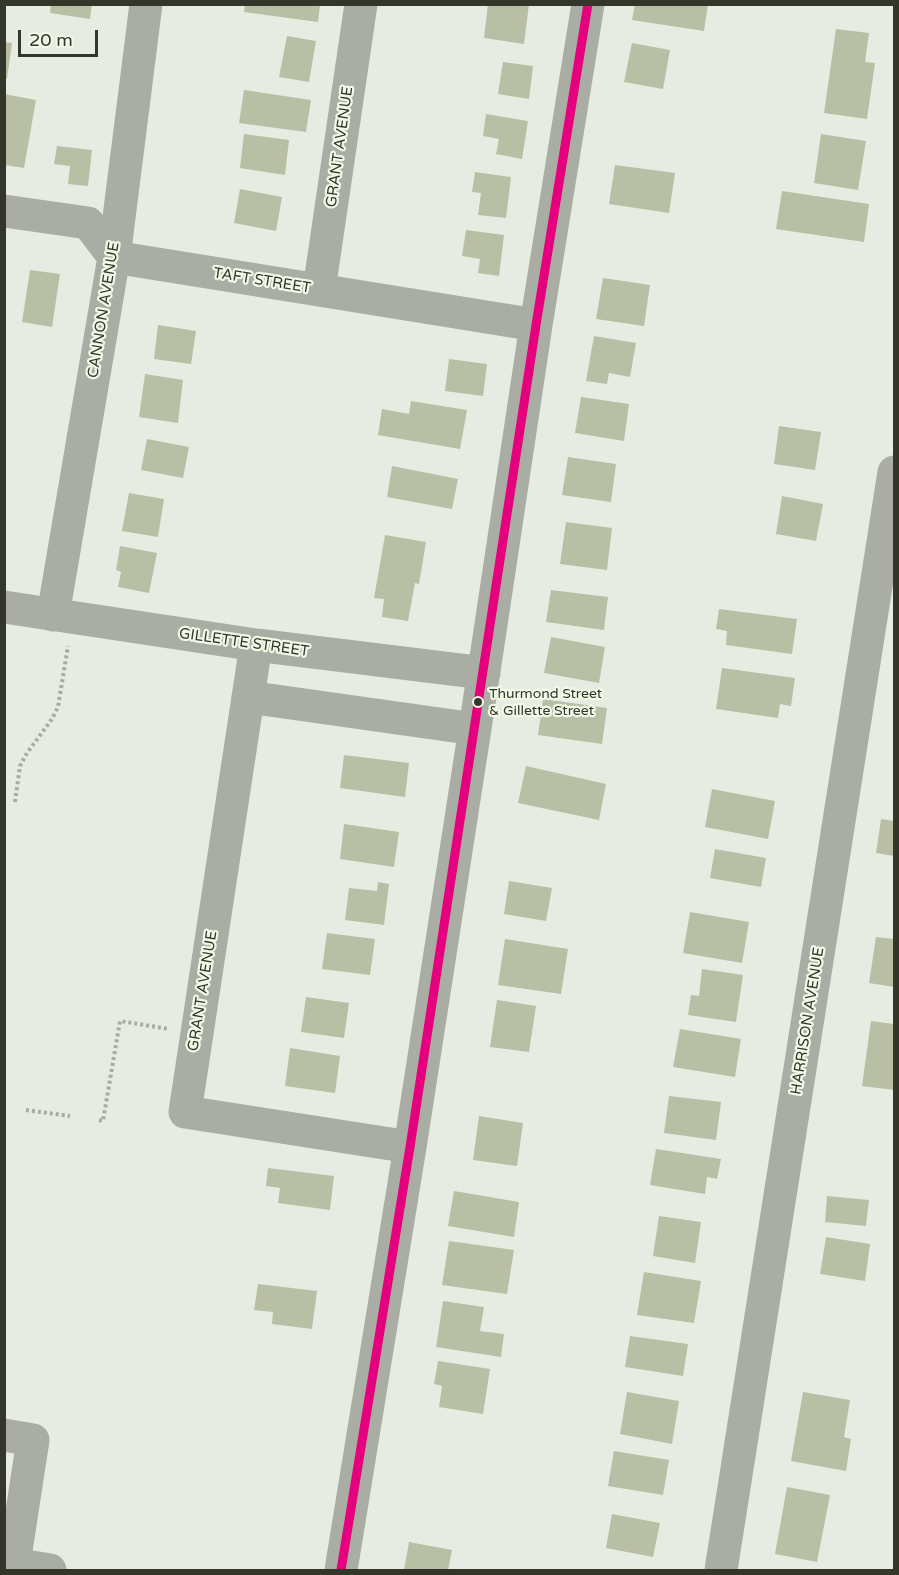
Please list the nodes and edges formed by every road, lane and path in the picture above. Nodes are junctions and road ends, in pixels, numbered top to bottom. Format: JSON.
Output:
{"nodes":[{"id":1,"x":146,"y":4,"type":"edge"},
{"id":2,"x":361,"y":4,"type":"edge"},
{"id":3,"x":588,"y":4,"type":"edge"},
{"id":4,"x":4,"y":211,"type":"edge"},
{"id":5,"x":114,"y":257,"type":"junction"},
{"id":6,"x":319,"y":291,"type":"junction"},
{"id":7,"x":536,"y":325,"type":"junction"},
{"id":8,"x":894,"y":472,"type":"edge"},
{"id":9,"x":4,"y":608,"type":"edge"},
{"id":10,"x":61,"y":626,"type":"junction"},
{"id":11,"x":256,"y":645,"type":"junction"},
{"id":12,"x":484,"y":673,"type":"junction"},
{"id":13,"x":248,"y":697,"type":"junction"},
{"id":14,"x":475,"y":729,"type":"junction"},
{"id":15,"x":15,"y":802,"type":"dead end"},
{"id":16,"x":170,"y":1029,"type":"dead end"},
{"id":17,"x":26,"y":1110,"type":"dead end"},
{"id":18,"x":70,"y":1116,"type":"dead end"},
{"id":19,"x":99,"y":1120,"type":"dead end"},
{"id":20,"x":410,"y":1147,"type":"junction"},
{"id":21,"x":19,"y":1438,"type":"edge"},
{"id":22,"x":13,"y":1567,"type":"edge"},
{"id":23,"x":50,"y":1570,"type":"edge"},
{"id":24,"x":341,"y":1570,"type":"edge"},
{"id":25,"x":721,"y":1570,"type":"edge"}],
"edges":[{"from":1,"to":5,"type":"street","name":"CANNON AVENUE"},
{"from":2,"to":6,"type":"street","name":"GRANT AVENUE"},
{"from":3,"to":7,"type":"street"},
{"from":4,"to":5,"type":"street"},
{"from":5,"to":6,"type":"street","name":"TAFT STREET"},
{"from":5,"to":10,"type":"street","name":"CANNON AVENUE"},
{"from":6,"to":7,"type":"street","name":"TAFT STREET"},
{"from":7,"to":12,"type":"street"},
{"from":8,"to":25,"type":"street","name":"HARRISON AVENUE"},
{"from":9,"to":10,"type":"street","name":"GILLETTE STREET"},
{"from":10,"to":11,"type":"street","name":"GILLETTE STREET"},
{"from":10,"to":15,"type":"path"},
{"from":11,"to":12,"type":"street","name":"GILLETTE STREET"},
{"from":11,"to":13,"type":"street","name":"GRANT AVENUE"},
{"from":12,"to":14,"type":"street"},
{"from":13,"to":14,"type":"street"},
{"from":13,"to":20,"type":"street","name":"GRANT AVENUE"},
{"from":14,"to":20,"type":"street"},
{"from":16,"to":19,"type":"path"},
{"from":17,"to":18,"type":"path"},
{"from":20,"to":24,"type":"street"},
{"from":21,"to":22,"type":"street"},
{"from":22,"to":23,"type":"street"}]}
